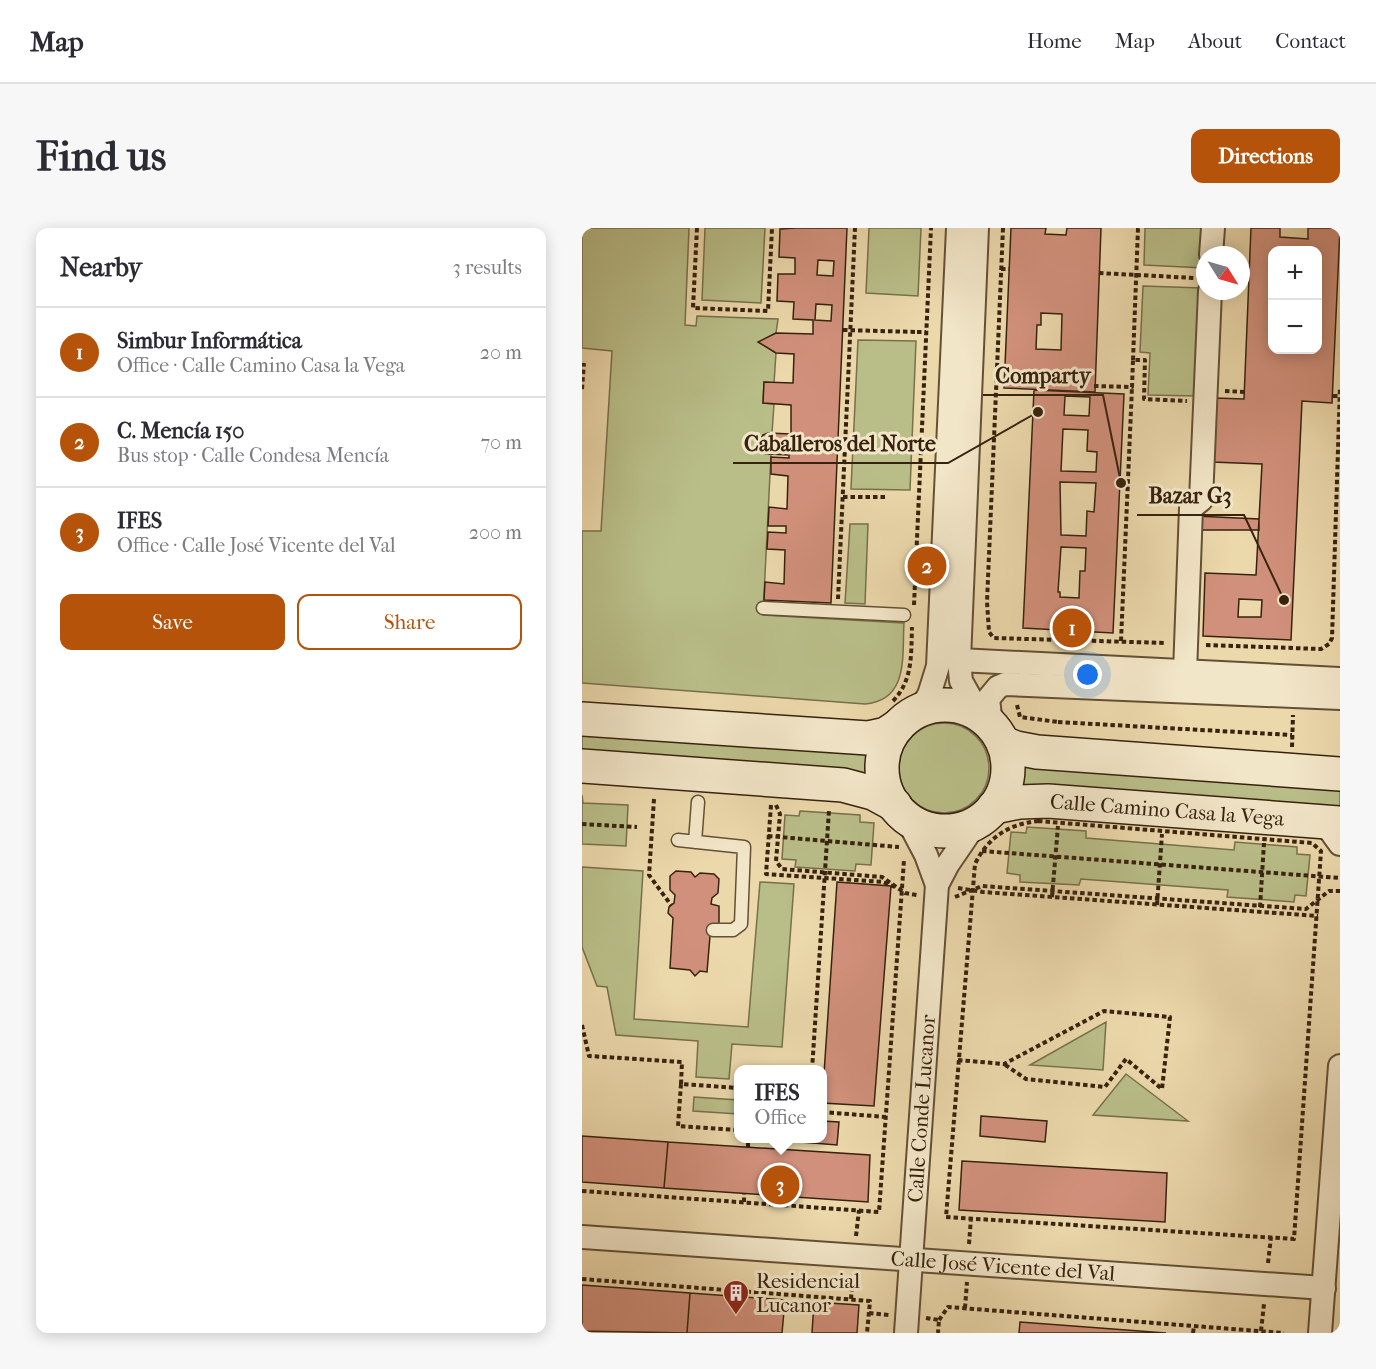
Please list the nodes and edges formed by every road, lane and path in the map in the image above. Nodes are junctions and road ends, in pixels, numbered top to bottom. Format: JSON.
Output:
{"nodes":[{"id":1,"x":697,"y":228,"type":"edge"},
{"id":2,"x":772,"y":228,"type":"edge"},
{"id":3,"x":855,"y":228,"type":"edge"},
{"id":4,"x":931,"y":228,"type":"edge"},
{"id":5,"x":957,"y":228,"type":"edge"},
{"id":6,"x":977,"y":228,"type":"edge"},
{"id":7,"x":1003,"y":228,"type":"edge"},
{"id":8,"x":1138,"y":228,"type":"edge"},
{"id":9,"x":1213,"y":228,"type":"edge"},
{"id":10,"x":1212,"y":246,"type":"edge"},
{"id":11,"x":1001,"y":269,"type":"junction"},
{"id":12,"x":1009,"y":269,"type":"dead end"},
{"id":13,"x":1099,"y":273,"type":"dead end"},
{"id":14,"x":1137,"y":275,"type":"junction"},
{"id":15,"x":1196,"y":278,"type":"edge"},
{"id":16,"x":1210,"y":300,"type":"edge"},
{"id":17,"x":843,"y":330,"type":"dead end"},
{"id":18,"x":926,"y":332,"type":"junction"},
{"id":19,"x":1133,"y":360,"type":"junction"},
{"id":20,"x":584,"y":363,"type":"dead end"},
{"id":21,"x":996,"y":381,"type":"junction"},
{"id":22,"x":1004,"y":381,"type":"dead end"},
{"id":23,"x":1094,"y":386,"type":"dead end"},
{"id":24,"x":1131,"y":387,"type":"junction"},
{"id":25,"x":1340,"y":387,"type":"edge"},
{"id":26,"x":582,"y":389,"type":"edge"},
{"id":27,"x":1333,"y":396,"type":"dead end"},
{"id":28,"x":1340,"y":396,"type":"edge"},
{"id":29,"x":1206,"y":402,"type":"junction"},
{"id":30,"x":843,"y":496,"type":"junction"},
{"id":31,"x":888,"y":497,"type":"dead end"},
{"id":32,"x":763,"y":608,"type":"dead end"},
{"id":33,"x":838,"y":611,"type":"junction"},
{"id":34,"x":904,"y":615,"type":"dead end"},
{"id":35,"x":1332,"y":616,"type":"junction"},
{"id":36,"x":1340,"y":617,"type":"edge"},
{"id":37,"x":1121,"y":642,"type":"junction"},
{"id":38,"x":1186,"y":644,"type":"junction"},
{"id":39,"x":958,"y":660,"type":"junction"},
{"id":40,"x":1185,"y":673,"type":"junction"},
{"id":41,"x":1340,"y":680,"type":"edge"},
{"id":42,"x":1317,"y":697,"type":"junction"},
{"id":43,"x":1340,"y":698,"type":"edge"},
{"id":44,"x":1340,"y":711,"type":"edge"},
{"id":45,"x":902,"y":714,"type":"junction"},
{"id":46,"x":582,"y":719,"type":"edge"},
{"id":47,"x":1058,"y":722,"type":"dead end"},
{"id":48,"x":991,"y":727,"type":"junction"},
{"id":49,"x":1292,"y":735,"type":"dead end"},
{"id":50,"x":582,"y":766,"type":"edge"},
{"id":51,"x":1340,"y":773,"type":"edge"},
{"id":52,"x":775,"y":780,"type":"junction"},
{"id":53,"x":654,"y":799,"type":"dead end"},
{"id":54,"x":830,"y":799,"type":"dead end"},
{"id":55,"x":698,"y":802,"type":"dead end"},
{"id":56,"x":1058,"y":822,"type":"junction"},
{"id":57,"x":900,"y":823,"type":"junction"},
{"id":58,"x":582,"y":824,"type":"edge"},
{"id":59,"x":637,"y":827,"type":"dead end"},
{"id":60,"x":984,"y":827,"type":"junction"},
{"id":61,"x":1335,"y":830,"type":"edge"},
{"id":62,"x":1162,"y":831,"type":"junction"},
{"id":63,"x":768,"y":836,"type":"junction"},
{"id":64,"x":1265,"y":839,"type":"junction"},
{"id":65,"x":678,"y":840,"type":"dead end"},
{"id":66,"x":827,"y":841,"type":"junction"},
{"id":67,"x":695,"y":842,"type":"junction"},
{"id":68,"x":1056,"y":857,"type":"junction"},
{"id":69,"x":1160,"y":864,"type":"junction"},
{"id":70,"x":1263,"y":872,"type":"junction"},
{"id":71,"x":1321,"y":876,"type":"junction"},
{"id":72,"x":825,"y":877,"type":"junction"},
{"id":73,"x":1340,"y":878,"type":"edge"},
{"id":74,"x":937,"y":885,"type":"junction"},
{"id":75,"x":972,"y":889,"type":"junction"},
{"id":76,"x":903,"y":890,"type":"junction"},
{"id":77,"x":1052,"y":897,"type":"junction"},
{"id":78,"x":671,"y":904,"type":"dead end"},
{"id":79,"x":1157,"y":905,"type":"junction"},
{"id":80,"x":1260,"y":912,"type":"junction"},
{"id":81,"x":1318,"y":916,"type":"junction"},
{"id":82,"x":713,"y":930,"type":"dead end"},
{"id":83,"x":582,"y":1025,"type":"edge"},
{"id":84,"x":958,"y":1059,"type":"junction"},
{"id":85,"x":1004,"y":1064,"type":"junction"},
{"id":86,"x":812,"y":1065,"type":"edge"},
{"id":87,"x":1340,"y":1073,"type":"edge"},
{"id":88,"x":681,"y":1084,"type":"junction"},
{"id":89,"x":734,"y":1088,"type":"edge"},
{"id":90,"x":827,"y":1112,"type":"edge"},
{"id":91,"x":886,"y":1117,"type":"junction"},
{"id":92,"x":734,"y":1130,"type":"edge"},
{"id":93,"x":748,"y":1143,"type":"edge"},
{"id":94,"x":748,"y":1147,"type":"dead end"},
{"id":95,"x":582,"y":1191,"type":"edge"},
{"id":96,"x":744,"y":1193,"type":"dead end"},
{"id":97,"x":744,"y":1202,"type":"junction"},
{"id":98,"x":582,"y":1237,"type":"edge"},
{"id":99,"x":911,"y":1262,"type":"junction"},
{"id":100,"x":582,"y":1279,"type":"edge"},
{"id":101,"x":1279,"y":1285,"type":"junction"},
{"id":102,"x":1324,"y":1288,"type":"junction"},
{"id":103,"x":939,"y":1320,"type":"dead end"},
{"id":104,"x":1194,"y":1326,"type":"junction"},
{"id":105,"x":1321,"y":1330,"type":"edge"},
{"id":106,"x":867,"y":1333,"type":"edge"},
{"id":107,"x":906,"y":1333,"type":"edge"},
{"id":108,"x":1193,"y":1333,"type":"edge"},
{"id":109,"x":1284,"y":1333,"type":"edge"}],
"edges":[{"from":1,"to":2,"type":"path"},
{"from":3,"to":30,"type":"path"},
{"from":4,"to":18,"type":"path"},
{"from":5,"to":45,"type":"street"},
{"from":6,"to":39,"type":"street"},
{"from":7,"to":11,"type":"path"},
{"from":8,"to":14,"type":"path"},
{"from":9,"to":10,"type":"street"},
{"from":11,"to":12,"type":"path"},
{"from":11,"to":21,"type":"path"},
{"from":13,"to":14,"type":"path"},
{"from":14,"to":15,"type":"path"},
{"from":14,"to":19,"type":"path"},
{"from":16,"to":29,"type":"street"},
{"from":17,"to":18,"type":"path","bridge":true},
{"from":18,"to":45,"type":"path"},
{"from":19,"to":24,"type":"path"},
{"from":19,"to":29,"type":"path"},
{"from":20,"to":26,"type":"path"},
{"from":21,"to":22,"type":"path"},
{"from":21,"to":37,"type":"path"},
{"from":23,"to":24,"type":"path"},
{"from":24,"to":37,"type":"path"},
{"from":25,"to":28,"type":"path"},
{"from":27,"to":28,"type":"path"},
{"from":28,"to":35,"type":"path"},
{"from":29,"to":38,"type":"street"},
{"from":30,"to":31,"type":"path"},
{"from":30,"to":33,"type":"path"},
{"from":32,"to":33,"type":"lane"},
{"from":33,"to":34,"type":"lane"},
{"from":35,"to":36,"type":"path"},
{"from":35,"to":38,"type":"path"},
{"from":37,"to":38,"type":"path"},
{"from":38,"to":40,"type":"street"},
{"from":39,"to":40,"type":"street"},
{"from":39,"to":48,"type":"street"},
{"from":40,"to":41,"type":"street"},
{"from":42,"to":43,"type":"street"},
{"from":42,"to":44,"type":"street"},
{"from":42,"to":48,"type":"street"},
{"from":45,"to":46,"type":"street"},
{"from":45,"to":48,"type":"street"},
{"from":45,"to":57,"type":"street"},
{"from":47,"to":49,"type":"path"},
{"from":48,"to":51,"type":"street"},
{"from":48,"to":60,"type":"street"},
{"from":50,"to":52,"type":"street"},
{"from":52,"to":57,"type":"street"},
{"from":52,"to":63,"type":"path"},
{"from":53,"to":78,"type":"path"},
{"from":54,"to":66,"type":"path"},
{"from":55,"to":67,"type":"lane"},
{"from":56,"to":60,"type":"path"},
{"from":56,"to":62,"type":"path"},
{"from":56,"to":68,"type":"path"},
{"from":57,"to":60,"type":"street"},
{"from":57,"to":66,"type":"path"},
{"from":57,"to":74,"type":"street","name":"Calle Conde Lucanor"},
{"from":58,"to":59,"type":"path"},
{"from":60,"to":61,"type":"street","name":"Calle Camino Casa la Vega"},
{"from":60,"to":68,"type":"path"},
{"from":60,"to":74,"type":"street","name":"Calle Conde Lucanor"},
{"from":60,"to":75,"type":"path"},
{"from":62,"to":64,"type":"path"},
{"from":62,"to":69,"type":"path"},
{"from":63,"to":66,"type":"path"},
{"from":63,"to":72,"type":"path"},
{"from":64,"to":70,"type":"path"},
{"from":64,"to":71,"type":"path"},
{"from":65,"to":67,"type":"lane"},
{"from":66,"to":72,"type":"path"},
{"from":67,"to":82,"type":"lane"},
{"from":68,"to":69,"type":"path"},
{"from":68,"to":77,"type":"path"},
{"from":69,"to":70,"type":"path"},
{"from":69,"to":79,"type":"path"},
{"from":70,"to":71,"type":"path"},
{"from":70,"to":80,"type":"path"},
{"from":71,"to":73,"type":"path"},
{"from":71,"to":81,"type":"path"},
{"from":72,"to":76,"type":"path"},
{"from":72,"to":86,"type":"path"},
{"from":74,"to":75,"type":"path"},
{"from":74,"to":76,"type":"path"},
{"from":74,"to":99,"type":"street","name":"Calle Conde Lucanor"},
{"from":75,"to":77,"type":"path"},
{"from":75,"to":84,"type":"path"},
{"from":76,"to":91,"type":"path"},
{"from":77,"to":79,"type":"path"},
{"from":79,"to":80,"type":"path"},
{"from":80,"to":81,"type":"path"},
{"from":81,"to":84,"type":"path"},
{"from":83,"to":88,"type":"path"},
{"from":84,"to":85,"type":"path"},
{"from":85,"to":85,"type":"path"},
{"from":87,"to":102,"type":"street"},
{"from":88,"to":89,"type":"path"},
{"from":88,"to":92,"type":"path"},
{"from":90,"to":91,"type":"path"},
{"from":91,"to":97,"type":"path"},
{"from":93,"to":94,"type":"path"},
{"from":95,"to":97,"type":"path"},
{"from":96,"to":97,"type":"path"},
{"from":98,"to":99,"type":"street","name":"Calle José Vicente del Val"},
{"from":99,"to":101,"type":"street","name":"Calle José Vicente del Val"},
{"from":99,"to":107,"type":"street","name":"Calle Conde Lucanor"},
{"from":100,"to":106,"type":"path"},
{"from":101,"to":102,"type":"street","name":"Calle José Vicente del Val"},
{"from":101,"to":105,"type":"street"},
{"from":102,"to":105,"type":"street"},
{"from":103,"to":104,"type":"path"},
{"from":104,"to":108,"type":"path"},
{"from":104,"to":109,"type":"path"}]}
